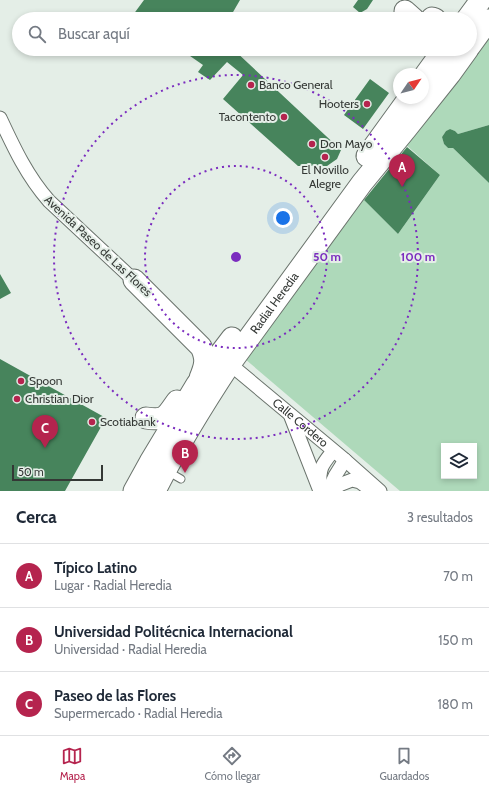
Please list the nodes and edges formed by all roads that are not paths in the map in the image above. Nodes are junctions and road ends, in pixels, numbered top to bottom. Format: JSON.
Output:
{"nodes":[{"id":1,"x":472,"y":0,"type":"edge"},
{"id":2,"x":481,"y":0,"type":"edge"},
{"id":3,"x":489,"y":5,"type":"edge"},
{"id":4,"x":463,"y":12,"type":"edge"},
{"id":5,"x":472,"y":12,"type":"edge"},
{"id":6,"x":489,"y":20,"type":"edge"},
{"id":7,"x":477,"y":21,"type":"edge"},
{"id":8,"x":477,"y":36,"type":"edge"},
{"id":9,"x":430,"y":56,"type":"edge"},
{"id":10,"x":439,"y":56,"type":"edge"},
{"id":11,"x":450,"y":56,"type":"edge"},
{"id":12,"x":463,"y":56,"type":"edge"},
{"id":13,"x":423,"y":68,"type":"edge"},
{"id":14,"x":429,"y":70,"type":"edge"},
{"id":15,"x":429,"y":80,"type":"edge"},
{"id":16,"x":408,"y":104,"type":"edge"},
{"id":17,"x":412,"y":104,"type":"edge"},
{"id":18,"x":0,"y":118,"type":"edge"},
{"id":19,"x":407,"y":128,"type":"junction"},
{"id":20,"x":134,"y":280,"type":"junction"},
{"id":21,"x":225,"y":359,"type":"junction"},
{"id":22,"x":197,"y":384,"type":"junction"},
{"id":23,"x":290,"y":415,"type":"junction"},
{"id":24,"x":172,"y":433,"type":"junction"},
{"id":25,"x":333,"y":451,"type":"junction"},
{"id":26,"x":345,"y":460,"type":"junction"},
{"id":27,"x":134,"y":491,"type":"edge"},
{"id":28,"x":146,"y":491,"type":"edge"},
{"id":29,"x":155,"y":491,"type":"edge"},
{"id":30,"x":320,"y":491,"type":"edge"},
{"id":31,"x":328,"y":491,"type":"edge"},
{"id":32,"x":334,"y":491,"type":"edge"},
{"id":33,"x":372,"y":491,"type":"edge"},
{"id":34,"x":380,"y":491,"type":"edge"}],
"edges":[{"from":1,"to":4,"type":"main road"},
{"from":2,"to":5,"type":"main road"},
{"from":3,"to":7,"type":"main road"},
{"from":6,"to":8,"type":"main road"},
{"from":9,"to":13,"type":"main road"},
{"from":10,"to":14,"type":"main road"},
{"from":11,"to":15,"type":"main road"},
{"from":12,"to":19,"type":"main road","name":"Radial Heredia"},
{"from":16,"to":21,"type":"main road","name":"Radial Heredia"},
{"from":17,"to":19,"type":"main road"},
{"from":18,"to":20,"type":"street","name":"Avenida Paseo de Las Flores"},
{"from":19,"to":21,"type":"main road","name":"Radial Heredia"},
{"from":20,"to":21,"type":"street","name":"Avenida Paseo de Las Flores"},
{"from":20,"to":22,"type":"main road"},
{"from":21,"to":22,"type":"main road","name":"Radial Heredia"},
{"from":21,"to":23,"type":"street","name":"Calle Cordero"},
{"from":21,"to":24,"type":"main road"},
{"from":21,"to":29,"type":"main road","name":"Radial Heredia"},
{"from":22,"to":24,"type":"main road","name":"Radial Heredia"},
{"from":22,"to":24,"type":"main road"},
{"from":23,"to":25,"type":"street","name":"Calle Cordero"},
{"from":23,"to":30,"type":"street"},
{"from":24,"to":27,"type":"main road","name":"Radial Heredia"},
{"from":24,"to":28,"type":"main road"},
{"from":25,"to":26,"type":"street","name":"Calle Cordero"},
{"from":25,"to":30,"type":"street"},
{"from":26,"to":31,"type":"street"},
{"from":26,"to":34,"type":"street","name":"Calle Cordero"},
{"from":32,"to":33,"type":"street"}]}
